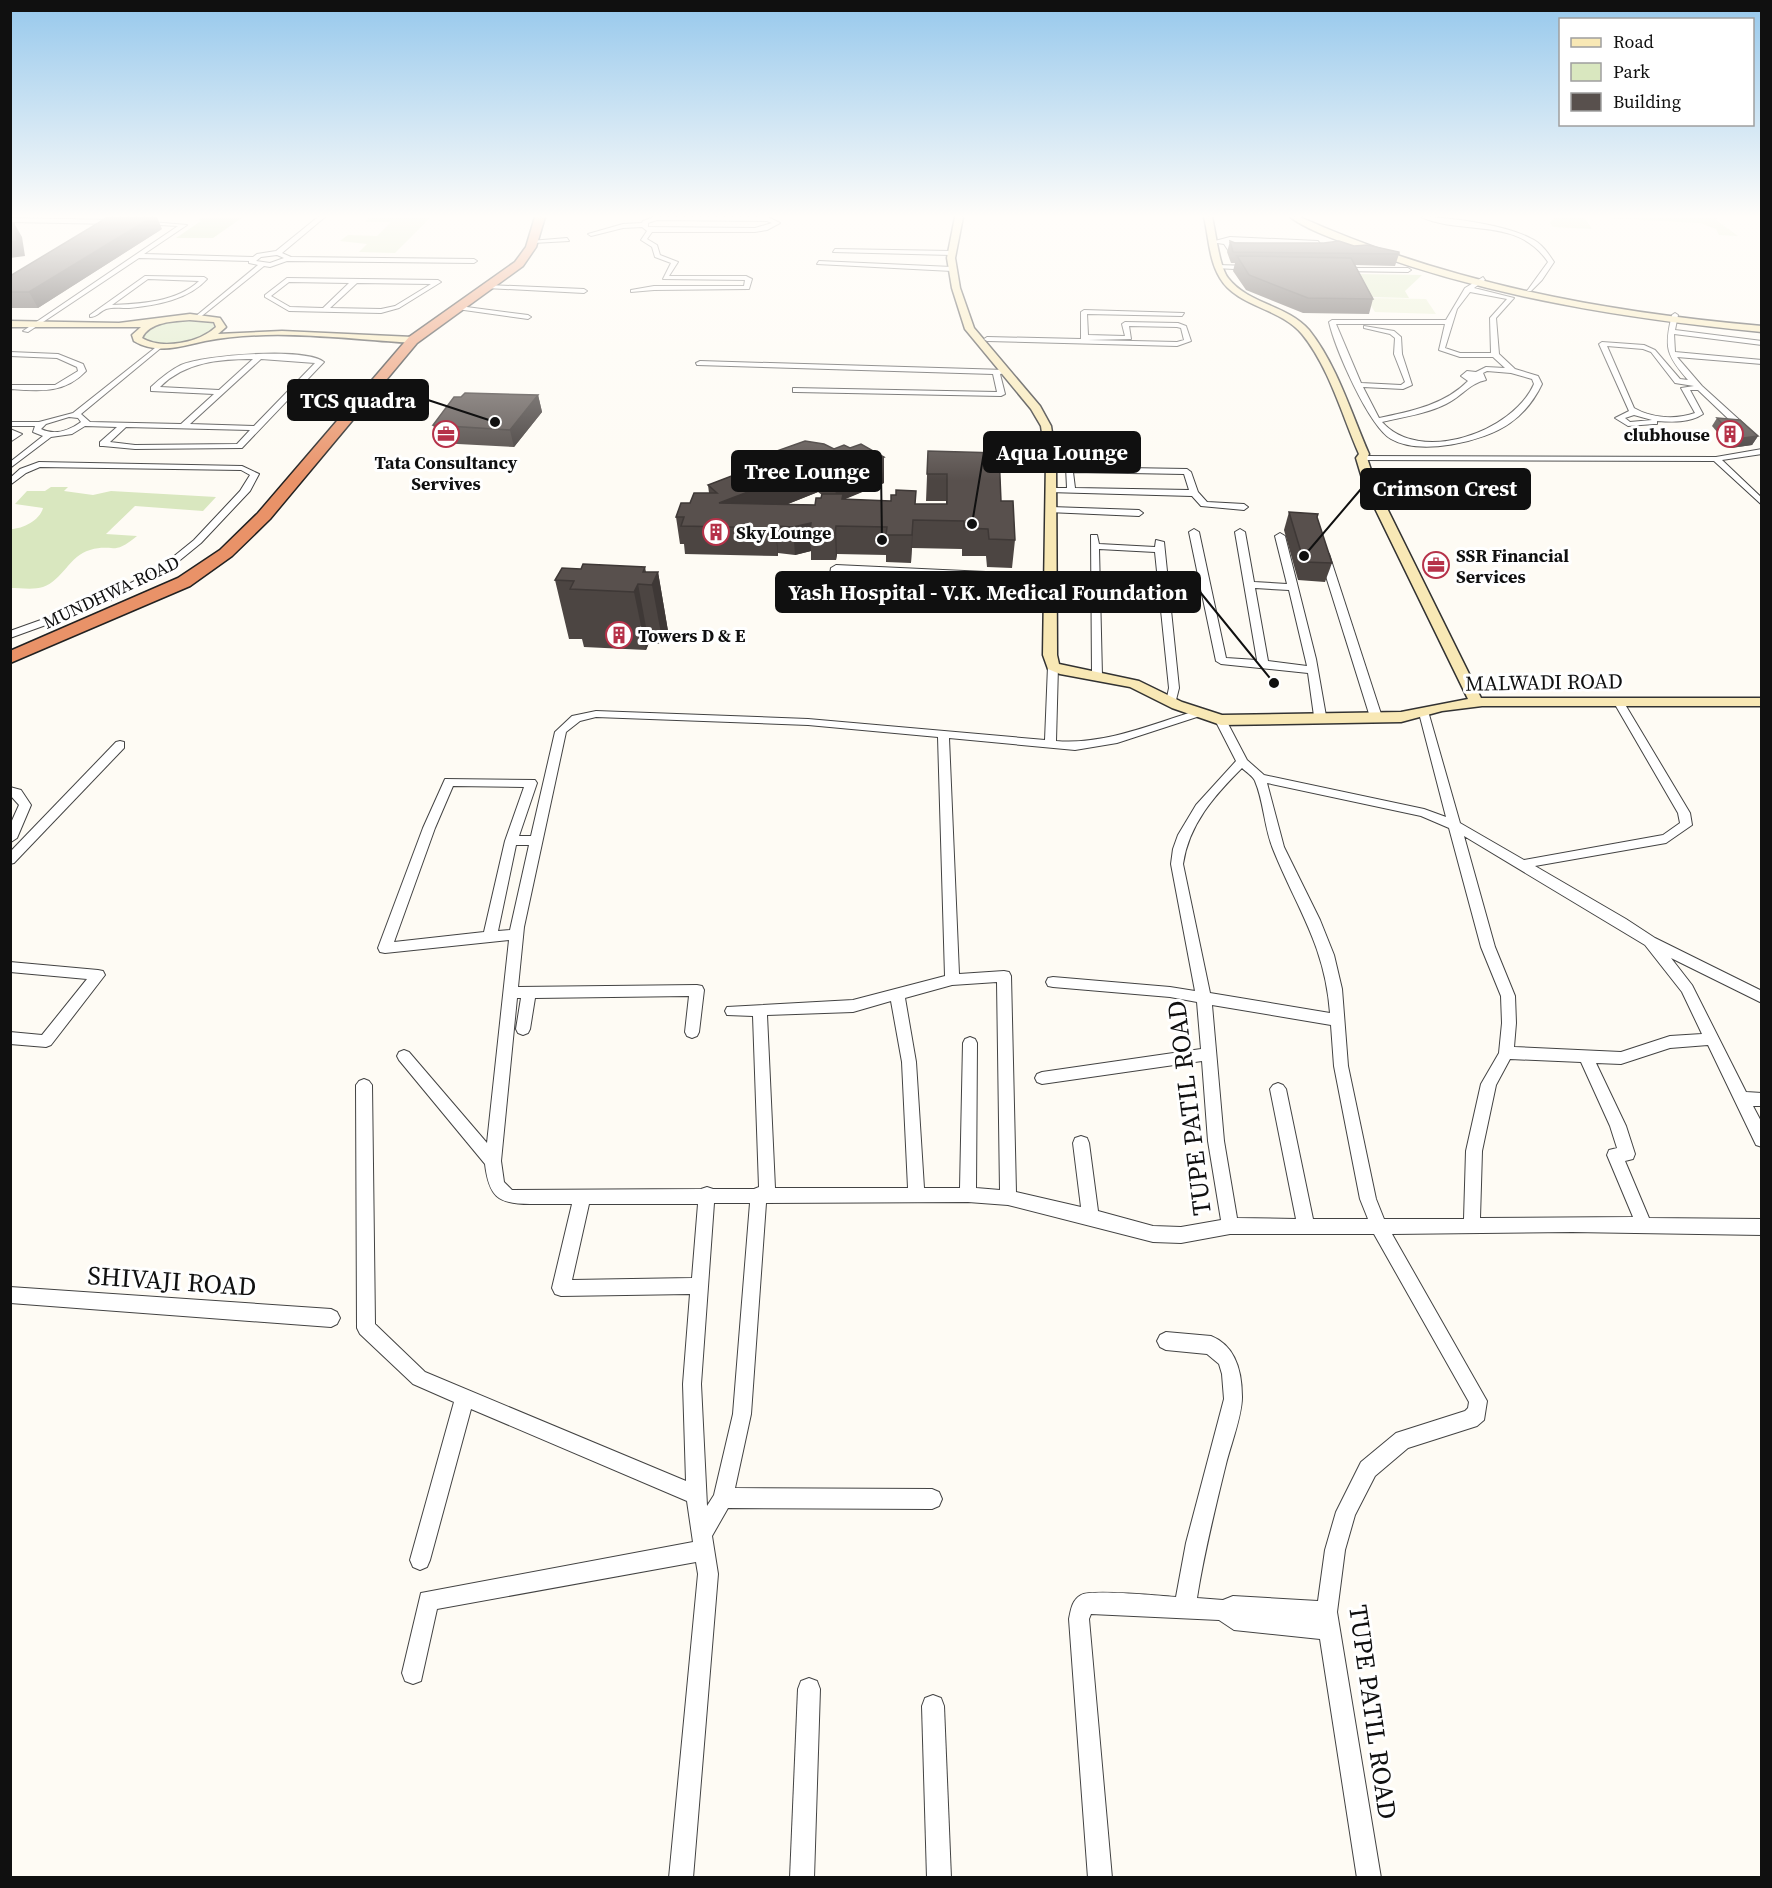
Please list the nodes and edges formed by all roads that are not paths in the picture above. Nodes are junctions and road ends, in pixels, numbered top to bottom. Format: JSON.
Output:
{"nodes":[{"id":1,"x":65,"y":305,"type":"edge"},
{"id":2,"x":109,"y":305,"type":"edge"},
{"id":3,"x":135,"y":305,"type":"edge"},
{"id":4,"x":213,"y":305,"type":"edge"},
{"id":5,"x":282,"y":305,"type":"edge"},
{"id":6,"x":329,"y":305,"type":"edge"},
{"id":7,"x":400,"y":305,"type":"edge"},
{"id":8,"x":454,"y":305,"type":"edge"},
{"id":9,"x":463,"y":305,"type":"edge"},
{"id":10,"x":963,"y":305,"type":"edge"},
{"id":11,"x":1455,"y":305,"type":"edge"},
{"id":12,"x":1504,"y":305,"type":"edge"},
{"id":13,"x":1588,"y":305,"type":"edge"},
{"id":14,"x":1611,"y":305,"type":"edge"},
{"id":15,"x":1263,"y":306,"type":"edge"},
{"id":16,"x":106,"y":307,"type":"junction"},
{"id":17,"x":459,"y":308,"type":"junction"},
{"id":18,"x":324,"y":310,"type":"junction"},
{"id":19,"x":1182,"y":314,"type":"dead end"},
{"id":20,"x":92,"y":316,"type":"dead end"},
{"id":21,"x":198,"y":317,"type":"junction"},
{"id":22,"x":528,"y":317,"type":"dead end"},
{"id":23,"x":1675,"y":317,"type":"junction"},
{"id":24,"x":1332,"y":322,"type":"junction"},
{"id":25,"x":156,"y":323,"type":"junction"},
{"id":26,"x":1448,"y":323,"type":"junction"},
{"id":27,"x":10,"y":324,"type":"edge"},
{"id":28,"x":37,"y":324,"type":"junction"},
{"id":29,"x":220,"y":324,"type":"junction"},
{"id":30,"x":1402,"y":326,"type":"dead end"},
{"id":31,"x":1761,"y":328,"type":"edge"},
{"id":32,"x":10,"y":331,"type":"edge"},
{"id":33,"x":26,"y":331,"type":"junction"},
{"id":34,"x":1672,"y":332,"type":"junction"},
{"id":35,"x":137,"y":335,"type":"junction"},
{"id":36,"x":414,"y":335,"type":"junction"},
{"id":37,"x":203,"y":339,"type":"junction"},
{"id":38,"x":987,"y":339,"type":"dead end"},
{"id":39,"x":1085,"y":339,"type":"junction"},
{"id":40,"x":1761,"y":343,"type":"edge"},
{"id":41,"x":160,"y":346,"type":"junction"},
{"id":42,"x":10,"y":354,"type":"edge"},
{"id":43,"x":1672,"y":354,"type":"junction"},
{"id":44,"x":1495,"y":355,"type":"junction"},
{"id":45,"x":258,"y":358,"type":"junction"},
{"id":46,"x":1761,"y":362,"type":"edge"},
{"id":47,"x":700,"y":363,"type":"dead end"},
{"id":48,"x":1512,"y":371,"type":"junction"},
{"id":49,"x":1001,"y":372,"type":"junction"},
{"id":50,"x":1361,"y":385,"type":"junction"},
{"id":51,"x":1699,"y":385,"type":"junction"},
{"id":52,"x":10,"y":387,"type":"edge"},
{"id":53,"x":796,"y":390,"type":"dead end"},
{"id":54,"x":221,"y":392,"type":"junction"},
{"id":55,"x":1634,"y":412,"type":"junction"},
{"id":56,"x":75,"y":415,"type":"junction"},
{"id":57,"x":1377,"y":421,"type":"junction"},
{"id":58,"x":1654,"y":422,"type":"dead end"},
{"id":59,"x":10,"y":424,"type":"edge"},
{"id":60,"x":39,"y":424,"type":"junction"},
{"id":61,"x":83,"y":424,"type":"junction"},
{"id":62,"x":124,"y":425,"type":"junction"},
{"id":63,"x":183,"y":426,"type":"junction"},
{"id":64,"x":1742,"y":427,"type":"edge"},
{"id":65,"x":257,"y":428,"type":"junction"},
{"id":66,"x":10,"y":431,"type":"edge"},
{"id":67,"x":50,"y":434,"type":"junction"},
{"id":68,"x":10,"y":440,"type":"edge"},
{"id":69,"x":1761,"y":450,"type":"edge"},
{"id":70,"x":1361,"y":458,"type":"junction"},
{"id":71,"x":1716,"y":459,"type":"junction"},
{"id":72,"x":10,"y":466,"type":"edge"},
{"id":73,"x":10,"y":483,"type":"edge"},
{"id":74,"x":1051,"y":490,"type":"junction"},
{"id":75,"x":1071,"y":490,"type":"junction"},
{"id":76,"x":1194,"y":493,"type":"junction"},
{"id":77,"x":1761,"y":503,"type":"edge"},
{"id":78,"x":1244,"y":507,"type":"dead end"},
{"id":79,"x":1051,"y":510,"type":"junction"},
{"id":80,"x":1139,"y":513,"type":"dead end"},
{"id":81,"x":1194,"y":532,"type":"dead end"},
{"id":82,"x":1240,"y":532,"type":"dead end"},
{"id":83,"x":1280,"y":536,"type":"dead end"},
{"id":84,"x":1322,"y":545,"type":"edge"},
{"id":85,"x":1051,"y":578,"type":"junction"},
{"id":86,"x":1249,"y":585,"type":"junction"},
{"id":87,"x":1293,"y":587,"type":"junction"},
{"id":88,"x":1046,"y":598,"type":"junction"},
{"id":89,"x":10,"y":635,"type":"edge"},
{"id":90,"x":10,"y":648,"type":"edge"},
{"id":91,"x":10,"y":658,"type":"edge"},
{"id":92,"x":1263,"y":664,"type":"junction"},
{"id":93,"x":1053,"y":666,"type":"junction"},
{"id":94,"x":1312,"y":670,"type":"junction"},
{"id":95,"x":1097,"y":676,"type":"junction"},
{"id":96,"x":1171,"y":702,"type":"junction"},
{"id":97,"x":1476,"y":702,"type":"junction"},
{"id":98,"x":1618,"y":702,"type":"junction"},
{"id":99,"x":1761,"y":702,"type":"edge"},
{"id":100,"x":1199,"y":713,"type":"junction"},
{"id":101,"x":1424,"y":713,"type":"junction"},
{"id":102,"x":1320,"y":716,"type":"junction"},
{"id":103,"x":1376,"y":717,"type":"junction"},
{"id":104,"x":1221,"y":720,"type":"junction"},
{"id":105,"x":943,"y":733,"type":"junction"},
{"id":106,"x":1050,"y":744,"type":"junction"},
{"id":107,"x":120,"y":745,"type":"dead end"},
{"id":108,"x":1242,"y":762,"type":"junction"},
{"id":109,"x":1260,"y":778,"type":"junction"},
{"id":110,"x":10,"y":791,"type":"edge"},
{"id":111,"x":1454,"y":825,"type":"junction"},
{"id":112,"x":11,"y":838,"type":"edge"},
{"id":113,"x":28,"y":840,"type":"junction"},
{"id":114,"x":536,"y":840,"type":"junction"},
{"id":115,"x":511,"y":842,"type":"junction"},
{"id":116,"x":10,"y":860,"type":"edge"},
{"id":117,"x":1524,"y":864,"type":"junction"},
{"id":118,"x":516,"y":934,"type":"junction"},
{"id":119,"x":490,"y":937,"type":"junction"},
{"id":120,"x":1650,"y":941,"type":"junction"},
{"id":121,"x":10,"y":967,"type":"edge"},
{"id":122,"x":952,"y":980,"type":"junction"},
{"id":123,"x":1053,"y":982,"type":"dead end"},
{"id":124,"x":510,"y":993,"type":"junction"},
{"id":125,"x":529,"y":993,"type":"junction"},
{"id":126,"x":897,"y":994,"type":"junction"},
{"id":127,"x":1761,"y":998,"type":"edge"},
{"id":128,"x":1204,"y":999,"type":"junction"},
{"id":129,"x":760,"y":1010,"type":"junction"},
{"id":130,"x":732,"y":1011,"type":"dead end"},
{"id":131,"x":1336,"y":1020,"type":"junction"},
{"id":132,"x":523,"y":1029,"type":"dead end"},
{"id":133,"x":692,"y":1032,"type":"dead end"},
{"id":134,"x":10,"y":1038,"type":"edge"},
{"id":135,"x":1712,"y":1039,"type":"junction"},
{"id":136,"x":970,"y":1043,"type":"dead end"},
{"id":137,"x":1506,"y":1053,"type":"junction"},
{"id":138,"x":1208,"y":1054,"type":"junction"},
{"id":139,"x":404,"y":1056,"type":"dead end"},
{"id":140,"x":1586,"y":1058,"type":"junction"},
{"id":141,"x":1042,"y":1078,"type":"dead end"},
{"id":142,"x":364,"y":1084,"type":"dead end"},
{"id":143,"x":1278,"y":1089,"type":"dead end"},
{"id":144,"x":1742,"y":1098,"type":"junction"},
{"id":145,"x":1761,"y":1100,"type":"edge"},
{"id":146,"x":1761,"y":1140,"type":"edge"},
{"id":147,"x":1081,"y":1143,"type":"dead end"},
{"id":148,"x":493,"y":1161,"type":"junction"},
{"id":149,"x":707,"y":1194,"type":"junction"},
{"id":150,"x":763,"y":1194,"type":"junction"},
{"id":151,"x":916,"y":1195,"type":"junction"},
{"id":152,"x":968,"y":1195,"type":"junction"},
{"id":153,"x":582,"y":1198,"type":"junction"},
{"id":154,"x":1008,"y":1198,"type":"junction"},
{"id":155,"x":1091,"y":1217,"type":"junction"},
{"id":156,"x":1644,"y":1225,"type":"junction"},
{"id":157,"x":1230,"y":1226,"type":"junction"},
{"id":158,"x":1306,"y":1226,"type":"junction"},
{"id":159,"x":1472,"y":1226,"type":"junction"},
{"id":160,"x":1379,"y":1227,"type":"junction"},
{"id":161,"x":1761,"y":1227,"type":"edge"},
{"id":162,"x":699,"y":1286,"type":"junction"},
{"id":163,"x":10,"y":1295,"type":"edge"},
{"id":164,"x":331,"y":1318,"type":"dead end"},
{"id":165,"x":1166,"y":1341,"type":"dead end"},
{"id":166,"x":464,"y":1399,"type":"junction"},
{"id":167,"x":696,"y":1495,"type":"junction"},
{"id":168,"x":723,"y":1498,"type":"junction"},
{"id":169,"x":932,"y":1499,"type":"dead end"},
{"id":170,"x":704,"y":1542,"type":"junction"},
{"id":171,"x":420,"y":1560,"type":"dead end"},
{"id":172,"x":1185,"y":1606,"type":"junction"},
{"id":173,"x":1328,"y":1620,"type":"junction"},
{"id":174,"x":413,"y":1673,"type":"dead end"},
{"id":175,"x":809,"y":1689,"type":"dead end"},
{"id":176,"x":933,"y":1706,"type":"dead end"},
{"id":177,"x":681,"y":1878,"type":"edge"},
{"id":178,"x":802,"y":1878,"type":"edge"},
{"id":179,"x":939,"y":1878,"type":"edge"},
{"id":180,"x":1101,"y":1878,"type":"edge"},
{"id":181,"x":1369,"y":1878,"type":"edge"}],
"edges":[{"from":1,"to":28,"type":"street"},
{"from":2,"to":16,"type":"street"},
{"from":3,"to":16,"type":"street"},
{"from":4,"to":21,"type":"street"},
{"from":5,"to":18,"type":"street"},
{"from":6,"to":18,"type":"street"},
{"from":7,"to":18,"type":"street"},
{"from":8,"to":36,"type":"highway","name":"MUNDHWA ROAD"},
{"from":9,"to":17,"type":"highway","name":"MUNDHWA ROAD"},
{"from":10,"to":49,"type":"street"},
{"from":11,"to":26,"type":"street"},
{"from":12,"to":44,"type":"street"},
{"from":13,"to":23,"type":"street"},
{"from":14,"to":23,"type":"street"},
{"from":15,"to":70,"type":"street"},
{"from":16,"to":20,"type":"street"},
{"from":17,"to":22,"type":"street"},
{"from":17,"to":36,"type":"highway","name":"MUNDHWA ROAD"},
{"from":19,"to":39,"type":"street"},
{"from":21,"to":25,"type":"street"},
{"from":21,"to":29,"type":"street"},
{"from":23,"to":31,"type":"street"},
{"from":23,"to":34,"type":"street"},
{"from":24,"to":26,"type":"street"},
{"from":24,"to":50,"type":"street"},
{"from":24,"to":50,"type":"street"},
{"from":25,"to":28,"type":"street"},
{"from":25,"to":35,"type":"street"},
{"from":26,"to":30,"type":"street"},
{"from":26,"to":44,"type":"street"},
{"from":27,"to":28,"type":"street"},
{"from":28,"to":33,"type":"street"},
{"from":29,"to":36,"type":"street"},
{"from":29,"to":37,"type":"street"},
{"from":32,"to":33,"type":"street"},
{"from":33,"to":35,"type":"street"},
{"from":34,"to":40,"type":"street"},
{"from":34,"to":43,"type":"street"},
{"from":35,"to":41,"type":"street"},
{"from":36,"to":37,"type":"street"},
{"from":36,"to":90,"type":"highway","name":"MUNDHWA ROAD"},
{"from":36,"to":91,"type":"highway","name":"MUNDHWA ROAD"},
{"from":37,"to":41,"type":"street"},
{"from":38,"to":39,"type":"street"},
{"from":39,"to":39,"type":"street"},
{"from":41,"to":56,"type":"street"},
{"from":42,"to":52,"type":"street"},
{"from":43,"to":46,"type":"street"},
{"from":43,"to":51,"type":"street"},
{"from":44,"to":48,"type":"street"},
{"from":45,"to":54,"type":"street"},
{"from":45,"to":54,"type":"street"},
{"from":45,"to":65,"type":"street"},
{"from":47,"to":49,"type":"street"},
{"from":48,"to":57,"type":"street"},
{"from":48,"to":57,"type":"street"},
{"from":49,"to":53,"type":"street"},
{"from":49,"to":74,"type":"street"},
{"from":50,"to":57,"type":"street"},
{"from":51,"to":55,"type":"street"},
{"from":51,"to":55,"type":"street"},
{"from":51,"to":64,"type":"street"},
{"from":54,"to":63,"type":"street"},
{"from":55,"to":58,"type":"street"},
{"from":56,"to":60,"type":"street"},
{"from":56,"to":61,"type":"street"},
{"from":59,"to":60,"type":"street"},
{"from":60,"to":67,"type":"street"},
{"from":61,"to":62,"type":"street"},
{"from":61,"to":67,"type":"street"},
{"from":62,"to":63,"type":"street"},
{"from":62,"to":65,"type":"street"},
{"from":63,"to":65,"type":"street"},
{"from":66,"to":68,"type":"street"},
{"from":67,"to":72,"type":"street"},
{"from":69,"to":71,"type":"street"},
{"from":70,"to":71,"type":"street"},
{"from":70,"to":97,"type":"street"},
{"from":71,"to":77,"type":"street"},
{"from":73,"to":89,"type":"street"},
{"from":74,"to":75,"type":"street"},
{"from":74,"to":79,"type":"street"},
{"from":75,"to":76,"type":"street"},
{"from":75,"to":76,"type":"street"},
{"from":76,"to":78,"type":"street"},
{"from":79,"to":80,"type":"street"},
{"from":79,"to":85,"type":"street"},
{"from":81,"to":92,"type":"street"},
{"from":82,"to":86,"type":"street"},
{"from":83,"to":87,"type":"street"},
{"from":84,"to":103,"type":"street"},
{"from":85,"to":88,"type":"street"},
{"from":85,"to":88,"type":"street"},
{"from":86,"to":87,"type":"street"},
{"from":86,"to":92,"type":"street"},
{"from":87,"to":94,"type":"street"},
{"from":88,"to":93,"type":"street"},
{"from":92,"to":94,"type":"street"},
{"from":93,"to":95,"type":"street","name":"MALWADI ROAD"},
{"from":93,"to":106,"type":"street"},
{"from":94,"to":102,"type":"street"},
{"from":95,"to":96,"type":"street","name":"MALWADI ROAD"},
{"from":95,"to":96,"type":"street"},
{"from":96,"to":100,"type":"street","name":"MALWADI ROAD"},
{"from":97,"to":98,"type":"street","name":"MALWADI ROAD"},
{"from":97,"to":101,"type":"street","name":"MALWADI ROAD"},
{"from":98,"to":99,"type":"street","name":"MALWADI ROAD"},
{"from":98,"to":117,"type":"street"},
{"from":100,"to":104,"type":"street","name":"MALWADI ROAD"},
{"from":100,"to":106,"type":"street"},
{"from":101,"to":103,"type":"street","name":"MALWADI ROAD"},
{"from":101,"to":111,"type":"street"},
{"from":102,"to":103,"type":"street","name":"MALWADI ROAD"},
{"from":102,"to":104,"type":"street","name":"MALWADI ROAD"},
{"from":104,"to":108,"type":"street"},
{"from":105,"to":106,"type":"street"},
{"from":105,"to":114,"type":"street"},
{"from":105,"to":122,"type":"street"},
{"from":107,"to":113,"type":"street"},
{"from":108,"to":109,"type":"street"},
{"from":108,"to":128,"type":"street","name":"TUPE PATIL ROAD"},
{"from":109,"to":111,"type":"street"},
{"from":109,"to":131,"type":"street"},
{"from":110,"to":112,"type":"street"},
{"from":111,"to":117,"type":"street"},
{"from":111,"to":137,"type":"street"},
{"from":112,"to":113,"type":"street"},
{"from":113,"to":116,"type":"street"},
{"from":114,"to":115,"type":"street"},
{"from":114,"to":118,"type":"street"},
{"from":115,"to":119,"type":"street"},
{"from":115,"to":119,"type":"street"},
{"from":117,"to":120,"type":"street"},
{"from":118,"to":119,"type":"street"},
{"from":118,"to":124,"type":"street"},
{"from":120,"to":127,"type":"street"},
{"from":120,"to":135,"type":"street"},
{"from":121,"to":134,"type":"street"},
{"from":122,"to":126,"type":"street"},
{"from":122,"to":154,"type":"street"},
{"from":123,"to":128,"type":"street"},
{"from":124,"to":125,"type":"street"},
{"from":124,"to":148,"type":"street"},
{"from":125,"to":132,"type":"street"},
{"from":125,"to":133,"type":"street"},
{"from":126,"to":129,"type":"street"},
{"from":126,"to":151,"type":"street"},
{"from":128,"to":131,"type":"street"},
{"from":128,"to":138,"type":"street","name":"TUPE PATIL ROAD"},
{"from":129,"to":130,"type":"street"},
{"from":129,"to":150,"type":"street"},
{"from":131,"to":160,"type":"street"},
{"from":135,"to":140,"type":"street"},
{"from":135,"to":144,"type":"street"},
{"from":136,"to":152,"type":"street"},
{"from":137,"to":140,"type":"street"},
{"from":137,"to":159,"type":"street"},
{"from":138,"to":141,"type":"street"},
{"from":138,"to":157,"type":"street","name":"TUPE PATIL ROAD"},
{"from":139,"to":148,"type":"street"},
{"from":140,"to":156,"type":"street"},
{"from":142,"to":166,"type":"street"},
{"from":143,"to":158,"type":"street"},
{"from":144,"to":145,"type":"street"},
{"from":144,"to":146,"type":"street"},
{"from":147,"to":155,"type":"street"},
{"from":148,"to":153,"type":"street"},
{"from":149,"to":150,"type":"street"},
{"from":149,"to":153,"type":"street"},
{"from":149,"to":162,"type":"street"},
{"from":150,"to":151,"type":"street"},
{"from":150,"to":168,"type":"street"},
{"from":151,"to":152,"type":"street"},
{"from":152,"to":154,"type":"street"},
{"from":153,"to":162,"type":"street"},
{"from":154,"to":155,"type":"street"},
{"from":155,"to":157,"type":"street"},
{"from":156,"to":159,"type":"street"},
{"from":156,"to":161,"type":"street"},
{"from":157,"to":158,"type":"street","name":"TUPE PATIL ROAD"},
{"from":158,"to":160,"type":"street","name":"TUPE PATIL ROAD"},
{"from":159,"to":160,"type":"street"},
{"from":160,"to":173,"type":"street","name":"TUPE PATIL ROAD"},
{"from":162,"to":167,"type":"street"},
{"from":163,"to":164,"type":"street","name":"SHIVAJI ROAD"},
{"from":165,"to":172,"type":"street"},
{"from":166,"to":167,"type":"street"},
{"from":166,"to":171,"type":"street"},
{"from":167,"to":170,"type":"street"},
{"from":168,"to":169,"type":"street"},
{"from":168,"to":170,"type":"street"},
{"from":170,"to":174,"type":"street"},
{"from":170,"to":177,"type":"street"},
{"from":172,"to":173,"type":"street"},
{"from":172,"to":180,"type":"street"},
{"from":173,"to":181,"type":"street","name":"TUPE PATIL ROAD"},
{"from":175,"to":178,"type":"street"},
{"from":176,"to":179,"type":"street"}]}
